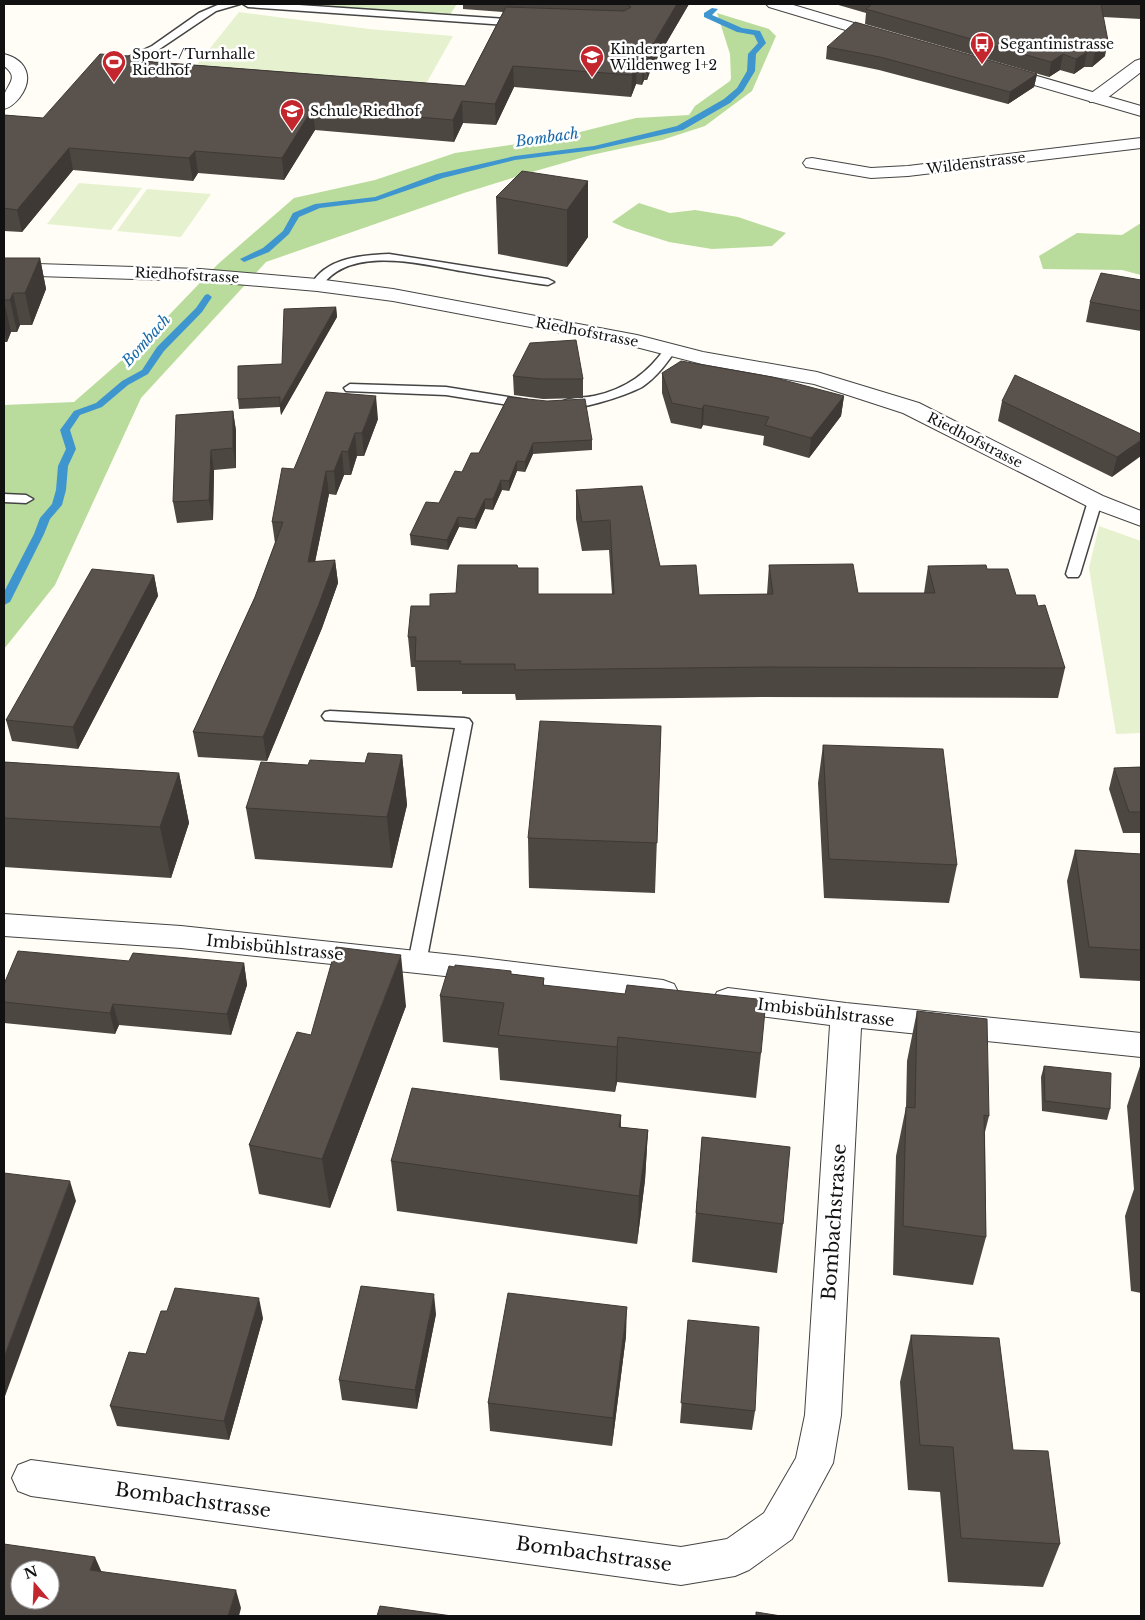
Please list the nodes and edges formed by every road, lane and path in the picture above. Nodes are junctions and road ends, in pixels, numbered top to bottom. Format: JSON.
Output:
{"nodes":[{"id":1,"x":235,"y":4,"type":"edge"},
{"id":2,"x":248,"y":4,"type":"edge"},
{"id":3,"x":774,"y":4,"type":"edge"},
{"id":4,"x":532,"y":24,"type":"edge"},
{"id":5,"x":899,"y":40,"type":"edge"},
{"id":6,"x":4,"y":59,"type":"edge"},
{"id":7,"x":1141,"y":64,"type":"edge"},
{"id":8,"x":982,"y":65,"type":"edge"},
{"id":9,"x":109,"y":68,"type":"edge"},
{"id":10,"x":1096,"y":98,"type":"junction"},
{"id":11,"x":4,"y":104,"type":"edge"},
{"id":12,"x":1141,"y":111,"type":"edge"},
{"id":13,"x":1141,"y":143,"type":"edge"},
{"id":14,"x":812,"y":163,"type":"dead end"},
{"id":15,"x":4,"y":269,"type":"edge"},
{"id":16,"x":548,"y":282,"type":"dead end"},
{"id":17,"x":317,"y":284,"type":"junction"},
{"id":18,"x":670,"y":350,"type":"junction"},
{"id":19,"x":350,"y":388,"type":"dead end"},
{"id":20,"x":537,"y":404,"type":"edge"},
{"id":21,"x":554,"y":404,"type":"edge"},
{"id":22,"x":4,"y":498,"type":"edge"},
{"id":23,"x":26,"y":499,"type":"dead end"},
{"id":24,"x":1095,"y":501,"type":"junction"},
{"id":25,"x":1141,"y":519,"type":"edge"},
{"id":26,"x":1073,"y":574,"type":"dead end"},
{"id":27,"x":330,"y":716,"type":"dead end"},
{"id":28,"x":4,"y":925,"type":"edge"},
{"id":29,"x":417,"y":963,"type":"junction"},
{"id":30,"x":846,"y":1015,"type":"junction"},
{"id":31,"x":1141,"y":1045,"type":"edge"},
{"id":32,"x":32,"y":1478,"type":"dead end"}],
"edges":[{"from":1,"to":9,"type":"lane"},
{"from":2,"to":4,"type":"lane"},
{"from":3,"to":5,"type":"street"},
{"from":6,"to":11,"type":"street"},
{"from":7,"to":10,"type":"street"},
{"from":8,"to":10,"type":"street"},
{"from":10,"to":12,"type":"street"},
{"from":13,"to":14,"type":"street","name":"Wildenstrasse"},
{"from":15,"to":17,"type":"street","name":"Riedhofstrasse"},
{"from":16,"to":17,"type":"lane"},
{"from":17,"to":18,"type":"street","name":"Riedhofstrasse"},
{"from":18,"to":21,"type":"lane"},
{"from":18,"to":24,"type":"street","name":"Riedhofstrasse"},
{"from":19,"to":20,"type":"lane"},
{"from":22,"to":23,"type":"lane"},
{"from":24,"to":25,"type":"street","name":"Riedhofstrasse"},
{"from":24,"to":26,"type":"lane"},
{"from":27,"to":29,"type":"lane"},
{"from":28,"to":29,"type":"street","name":"Imbisbühlstrasse"},
{"from":29,"to":30,"type":"street","name":"Imbisbühlstrasse"},
{"from":30,"to":31,"type":"street","name":"Imbisbühlstrasse"},
{"from":30,"to":32,"type":"street","name":"Bombachstrasse"}]}
